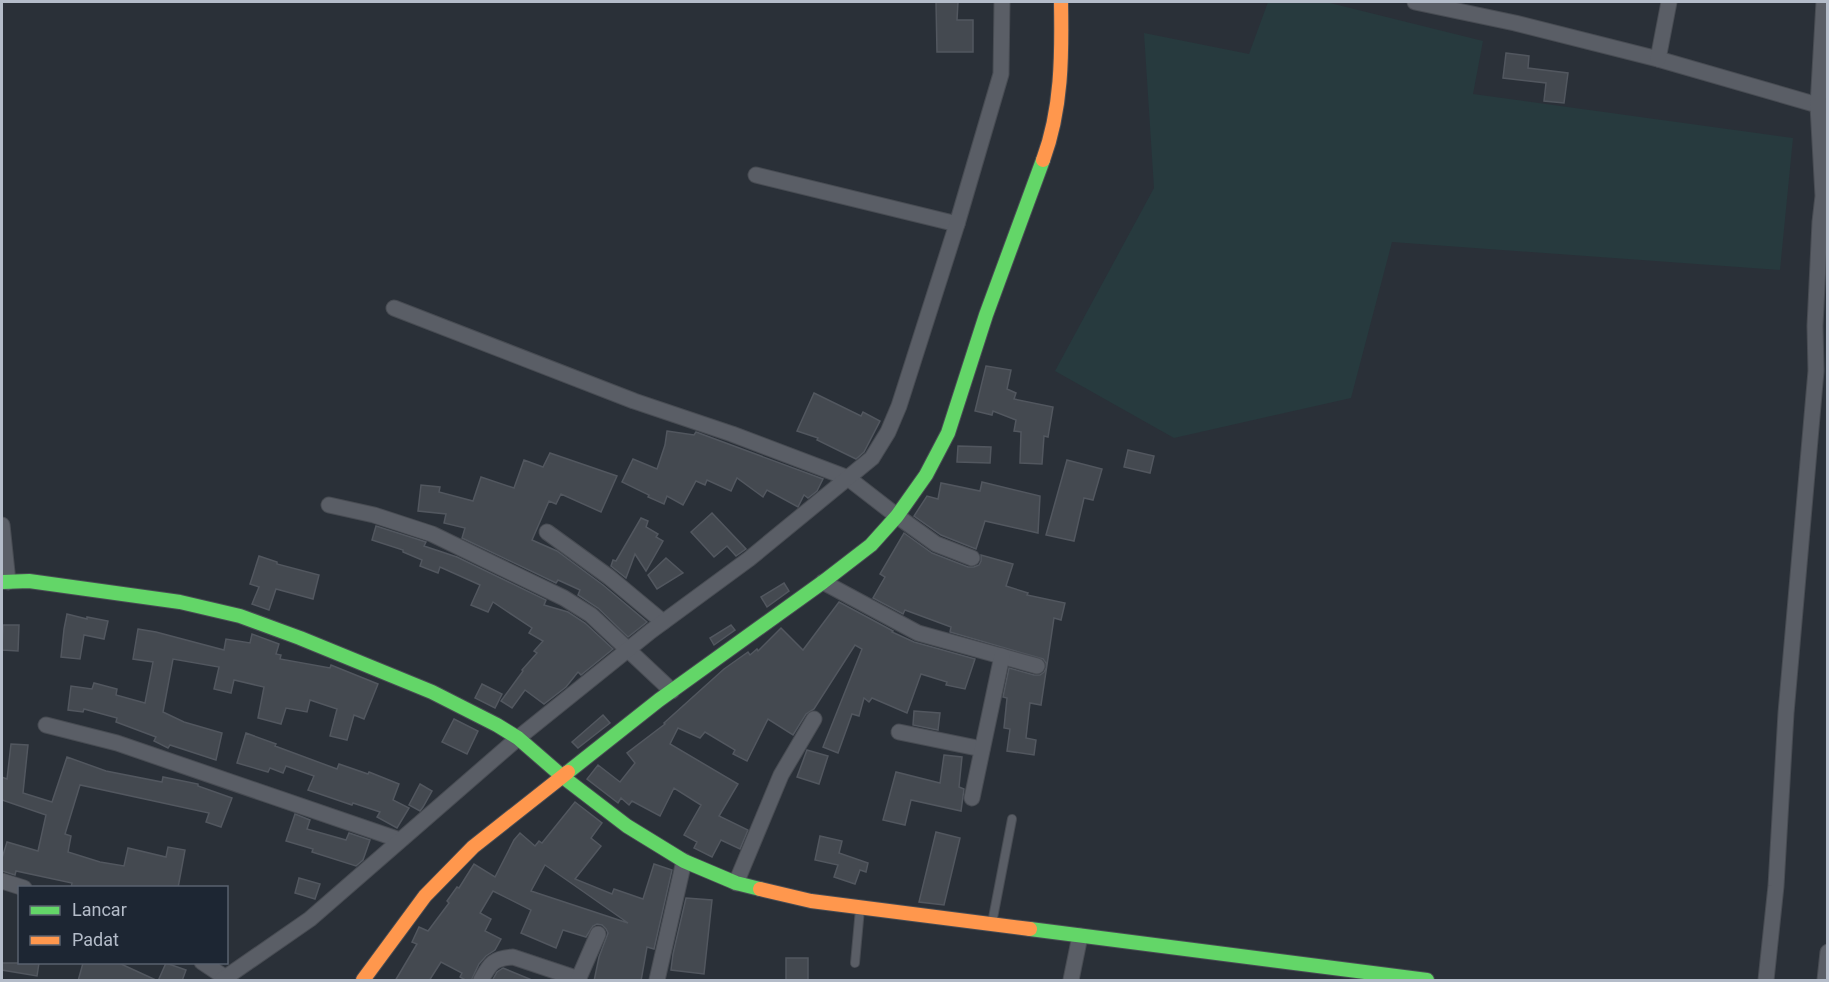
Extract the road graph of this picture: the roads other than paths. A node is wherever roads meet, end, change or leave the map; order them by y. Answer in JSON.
{"nodes":[{"id":1,"x":1002,"y":2,"type":"edge"},
{"id":2,"x":1062,"y":2,"type":"edge"},
{"id":3,"x":1414,"y":2,"type":"edge"},
{"id":4,"x":1669,"y":2,"type":"edge"},
{"id":5,"x":1824,"y":2,"type":"edge"},
{"id":6,"x":1658,"y":59,"type":"junction"},
{"id":7,"x":1823,"y":107,"type":"edge"},
{"id":8,"x":756,"y":175,"type":"dead end"},
{"id":9,"x":957,"y":224,"type":"junction"},
{"id":10,"x":394,"y":308,"type":"dead end"},
{"id":11,"x":1822,"y":372,"type":"edge"},
{"id":12,"x":852,"y":481,"type":"junction"},
{"id":13,"x":329,"y":505,"type":"dead end"},
{"id":14,"x":897,"y":516,"type":"junction"},
{"id":15,"x":2,"y":525,"type":"edge"},
{"id":16,"x":547,"y":532,"type":"dead end"},
{"id":17,"x":972,"y":558,"type":"dead end"},
{"id":18,"x":5,"y":582,"type":"edge"},
{"id":19,"x":823,"y":582,"type":"junction"},
{"id":20,"x":663,"y":622,"type":"junction"},
{"id":21,"x":629,"y":650,"type":"junction"},
{"id":22,"x":1002,"y":656,"type":"junction"},
{"id":23,"x":1037,"y":666,"type":"dead end"},
{"id":24,"x":672,"y":691,"type":"junction"},
{"id":25,"x":814,"y":719,"type":"dead end"},
{"id":26,"x":46,"y":725,"type":"dead end"},
{"id":27,"x":899,"y":732,"type":"dead end"},
{"id":28,"x":522,"y":741,"type":"junction"},
{"id":29,"x":982,"y":749,"type":"junction"},
{"id":30,"x":559,"y":772,"type":"junction"},
{"id":31,"x":972,"y":798,"type":"dead end"},
{"id":32,"x":1012,"y":819,"type":"dead end"},
{"id":33,"x":400,"y":840,"type":"junction"},
{"id":34,"x":684,"y":861,"type":"junction"},
{"id":35,"x":2,"y":881,"type":"edge"},
{"id":36,"x":736,"y":883,"type":"junction"},
{"id":37,"x":18,"y":886,"type":"edge"},
{"id":38,"x":860,"y":907,"type":"junction"},
{"id":39,"x":992,"y":925,"type":"junction"},
{"id":40,"x":598,"y":934,"type":"dead end"},
{"id":41,"x":1080,"y":936,"type":"junction"},
{"id":42,"x":1827,"y":952,"type":"edge"},
{"id":43,"x":855,"y":963,"type":"dead end"},
{"id":44,"x":203,"y":964,"type":"edge"},
{"id":45,"x":226,"y":980,"type":"edge"},
{"id":46,"x":579,"y":980,"type":"edge"},
{"id":47,"x":363,"y":981,"type":"edge"},
{"id":48,"x":481,"y":981,"type":"edge"},
{"id":49,"x":657,"y":981,"type":"edge"},
{"id":50,"x":1071,"y":981,"type":"edge"},
{"id":51,"x":1427,"y":981,"type":"edge"},
{"id":52,"x":1766,"y":981,"type":"edge"},
{"id":53,"x":1825,"y":981,"type":"edge"}],
"edges":[{"from":1,"to":9,"type":"street"},
{"from":2,"to":14,"type":"street"},
{"from":3,"to":6,"type":"street"},
{"from":4,"to":6,"type":"street"},
{"from":5,"to":7,"type":"street"},
{"from":6,"to":7,"type":"street"},
{"from":7,"to":11,"type":"street"},
{"from":8,"to":9,"type":"street"},
{"from":9,"to":12,"type":"street"},
{"from":10,"to":12,"type":"street"},
{"from":11,"to":52,"type":"street"},
{"from":12,"to":14,"type":"street"},
{"from":12,"to":20,"type":"street"},
{"from":13,"to":21,"type":"street"},
{"from":14,"to":17,"type":"street"},
{"from":14,"to":19,"type":"street"},
{"from":15,"to":18,"type":"street"},
{"from":16,"to":20,"type":"street"},
{"from":18,"to":28,"type":"street"},
{"from":19,"to":22,"type":"street"},
{"from":19,"to":24,"type":"street"},
{"from":20,"to":21,"type":"street"},
{"from":21,"to":24,"type":"street"},
{"from":21,"to":28,"type":"street"},
{"from":22,"to":23,"type":"street"},
{"from":22,"to":29,"type":"street"},
{"from":24,"to":30,"type":"street"},
{"from":25,"to":36,"type":"street"},
{"from":26,"to":33,"type":"street"},
{"from":27,"to":29,"type":"street"},
{"from":28,"to":30,"type":"street"},
{"from":28,"to":33,"type":"street"},
{"from":29,"to":31,"type":"street"},
{"from":30,"to":34,"type":"street"},
{"from":30,"to":47,"type":"street"},
{"from":32,"to":39,"type":"lane"},
{"from":33,"to":45,"type":"street"},
{"from":34,"to":36,"type":"street"},
{"from":34,"to":49,"type":"street"},
{"from":35,"to":37,"type":"street"},
{"from":36,"to":38,"type":"street"},
{"from":38,"to":39,"type":"street"},
{"from":38,"to":43,"type":"lane"},
{"from":39,"to":41,"type":"street"},
{"from":40,"to":46,"type":"street"},
{"from":41,"to":50,"type":"street"},
{"from":41,"to":51,"type":"street"},
{"from":42,"to":53,"type":"street"},
{"from":44,"to":45,"type":"street"},
{"from":46,"to":48,"type":"street"}]}
